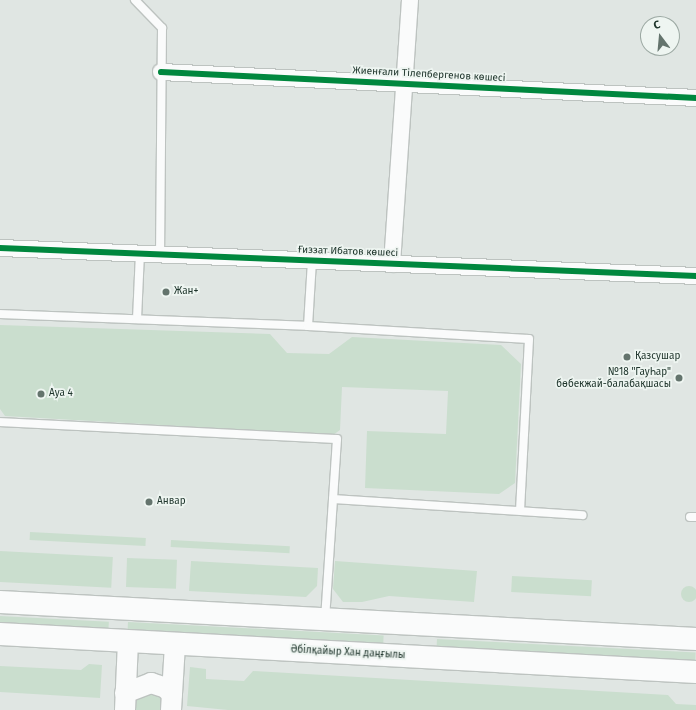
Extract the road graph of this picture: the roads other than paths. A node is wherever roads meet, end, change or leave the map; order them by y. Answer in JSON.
{"nodes":[{"id":1,"x":135,"y":0,"type":"edge"},
{"id":2,"x":410,"y":0,"type":"edge"},
{"id":3,"x":161,"y":72,"type":"junction"},
{"id":4,"x":404,"y":84,"type":"junction"},
{"id":5,"x":696,"y":98,"type":"edge"},
{"id":6,"x":0,"y":248,"type":"edge"},
{"id":7,"x":140,"y":253,"type":"junction"},
{"id":8,"x":160,"y":254,"type":"junction"},
{"id":9,"x":312,"y":261,"type":"junction"},
{"id":10,"x":392,"y":264,"type":"junction"},
{"id":11,"x":696,"y":276,"type":"edge"},
{"id":12,"x":0,"y":314,"type":"edge"},
{"id":13,"x":137,"y":319,"type":"junction"},
{"id":14,"x":308,"y":326,"type":"junction"},
{"id":15,"x":0,"y":422,"type":"edge"},
{"id":16,"x":333,"y":499,"type":"junction"},
{"id":17,"x":520,"y":510,"type":"junction"},
{"id":18,"x":582,"y":515,"type":"dead end"},
{"id":19,"x":0,"y":602,"type":"edge"},
{"id":20,"x":325,"y":620,"type":"junction"},
{"id":21,"x":415,"y":624,"type":"junction"},
{"id":22,"x":0,"y":634,"type":"edge"},
{"id":23,"x":696,"y":639,"type":"edge"},
{"id":24,"x":128,"y":641,"type":"junction"},
{"id":25,"x":174,"y":644,"type":"junction"},
{"id":26,"x":414,"y":657,"type":"junction"},
{"id":27,"x":696,"y":672,"type":"edge"},
{"id":28,"x":125,"y":701,"type":"edge"},
{"id":29,"x":172,"y":703,"type":"edge"}],
"edges":[{"from":1,"to":3,"type":"lane"},
{"from":2,"to":4,"type":"street"},
{"from":3,"to":4,"type":"street","name":"Жиенғали Тілепбергенов көшесі"},
{"from":3,"to":8,"type":"lane"},
{"from":4,"to":5,"type":"street","name":"Жиенғали Тілепбергенов көшесі"},
{"from":4,"to":10,"type":"street"},
{"from":6,"to":7,"type":"street","name":"Ғиззат Ибатов көшесі"},
{"from":7,"to":8,"type":"street","name":"Ғиззат Ибатов көшесі"},
{"from":7,"to":13,"type":"lane"},
{"from":8,"to":9,"type":"street","name":"Ғиззат Ибатов көшесі"},
{"from":9,"to":10,"type":"street","name":"Ғиззат Ибатов көшесі"},
{"from":9,"to":14,"type":"lane"},
{"from":10,"to":11,"type":"street","name":"Ғиззат Ибатов көшесі"},
{"from":12,"to":13,"type":"lane"},
{"from":13,"to":14,"type":"lane"},
{"from":14,"to":17,"type":"lane"},
{"from":15,"to":16,"type":"lane"},
{"from":16,"to":17,"type":"lane"},
{"from":16,"to":20,"type":"lane"},
{"from":17,"to":18,"type":"lane"},
{"from":19,"to":20,"type":"main road"},
{"from":20,"to":21,"type":"main road"},
{"from":21,"to":23,"type":"main road"},
{"from":21,"to":26,"type":"main road"},
{"from":22,"to":24,"type":"main road","name":"Әбілқайыр Хан даңғылы"},
{"from":24,"to":25,"type":"main road","name":"Әбілқайыр Хан даңғылы"},
{"from":24,"to":28,"type":"street"},
{"from":25,"to":26,"type":"main road","name":"Әбілқайыр Хан даңғылы"},
{"from":25,"to":29,"type":"street"},
{"from":26,"to":27,"type":"main road","name":"Әбілқайыр Хан даңғылы"},
{"from":28,"to":29,"type":"street"}]}
